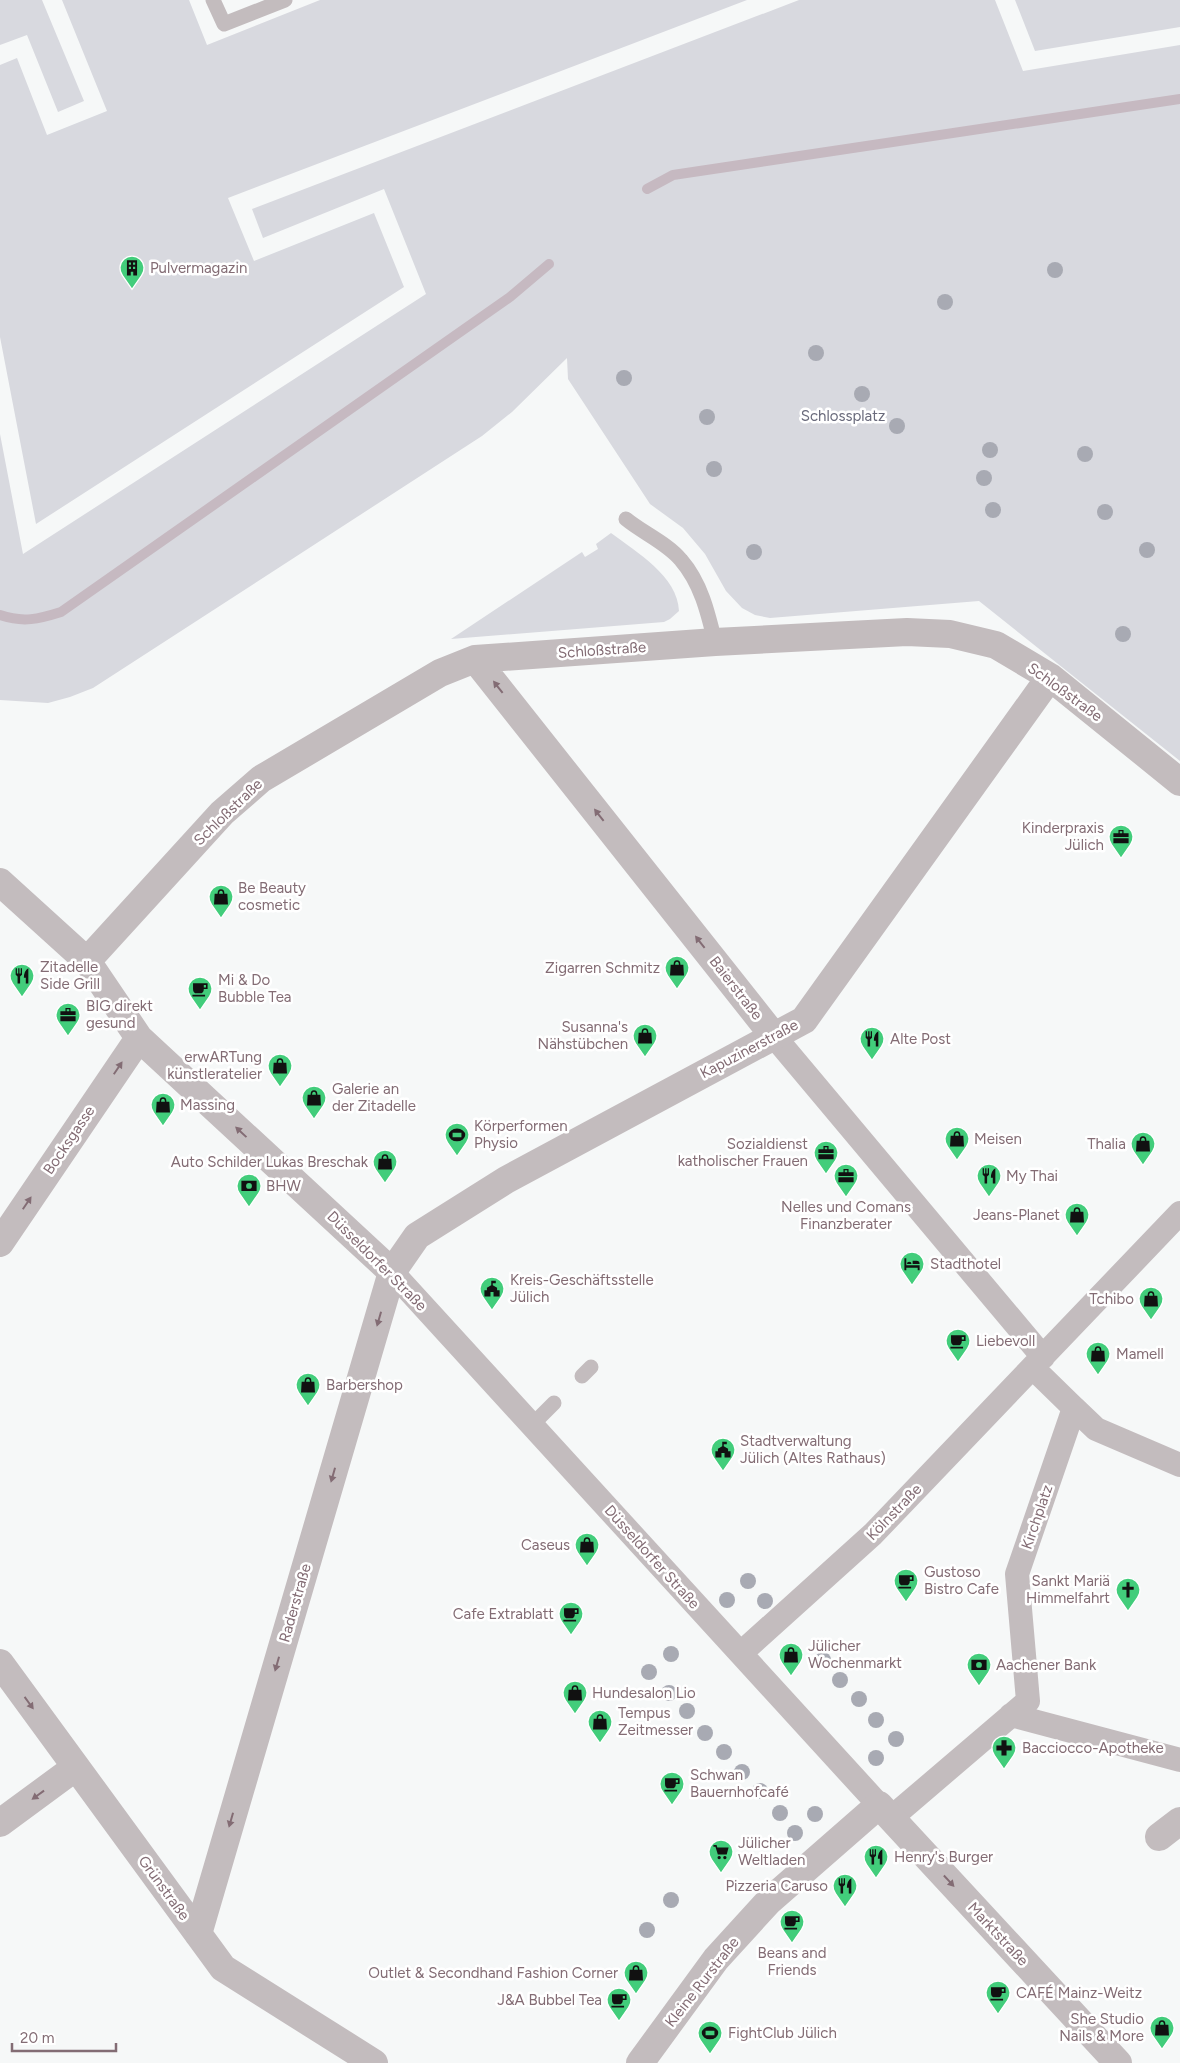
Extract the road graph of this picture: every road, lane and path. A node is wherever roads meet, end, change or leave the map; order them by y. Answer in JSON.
{"nodes":[{"id":1,"x":213,"y":0,"type":"edge"},
{"id":2,"x":286,"y":0,"type":"edge"},
{"id":3,"x":626,"y":519,"type":"dead end"},
{"id":4,"x":715,"y":642,"type":"junction"},
{"id":5,"x":476,"y":658,"type":"junction"},
{"id":6,"x":1050,"y":677,"type":"junction"},
{"id":7,"x":1180,"y":782,"type":"edge"},
{"id":8,"x":0,"y":882,"type":"edge"},
{"id":9,"x":87,"y":962,"type":"junction"},
{"id":10,"x":773,"y":1035,"type":"junction"},
{"id":11,"x":138,"y":1038,"type":"junction"},
{"id":12,"x":1180,"y":1213,"type":"edge"},
{"id":13,"x":0,"y":1243,"type":"edge"},
{"id":14,"x":392,"y":1272,"type":"junction"},
{"id":15,"x":1038,"y":1362,"type":"junction"},
{"id":16,"x":554,"y":1403,"type":"dead end"},
{"id":17,"x":1074,"y":1408,"type":"junction"},
{"id":18,"x":532,"y":1425,"type":"junction"},
{"id":19,"x":1180,"y":1465,"type":"edge"},
{"id":20,"x":741,"y":1654,"type":"junction"},
{"id":21,"x":0,"y":1663,"type":"edge"},
{"id":22,"x":1011,"y":1715,"type":"junction"},
{"id":23,"x":1180,"y":1760,"type":"edge"},
{"id":24,"x":76,"y":1767,"type":"junction"},
{"id":25,"x":885,"y":1811,"type":"junction"},
{"id":26,"x":1180,"y":1821,"type":"edge"},
{"id":27,"x":0,"y":1823,"type":"edge"},
{"id":28,"x":1159,"y":1837,"type":"dead end"},
{"id":29,"x":198,"y":1934,"type":"junction"},
{"id":30,"x":374,"y":2063,"type":"edge"},
{"id":31,"x":640,"y":2063,"type":"edge"},
{"id":32,"x":1118,"y":2063,"type":"edge"}],
"edges":[{"from":1,"to":2,"type":"lane"},
{"from":3,"to":4,"type":"lane"},
{"from":4,"to":5,"type":"street","name":"Schloßstraße"},
{"from":4,"to":6,"type":"street","name":"Schloßstraße"},
{"from":5,"to":9,"type":"street","name":"Schloßstraße"},
{"from":10,"to":5,"type":"street","name":"Baierstraße","one_way":true},
{"from":6,"to":7,"type":"street","name":"Schloßstraße"},
{"from":6,"to":10,"type":"street","name":"Kapuzinerstraße"},
{"from":8,"to":9,"type":"street","name":"Düsseldorfer Straße"},
{"from":9,"to":11,"type":"street","name":"Düsseldorfer Straße"},
{"from":10,"to":14,"type":"street","name":"Kapuzinerstraße"},
{"from":10,"to":15,"type":"street","name":"Baierstraße"},
{"from":13,"to":11,"type":"street","name":"Bocksgasse","one_way":true},
{"from":14,"to":11,"type":"street","name":"Düsseldorfer Straße","one_way":true},
{"from":12,"to":15,"type":"street","name":"Kölnstraße"},
{"from":14,"to":18,"type":"street","name":"Düsseldorfer Straße"},
{"from":14,"to":29,"type":"street","name":"Raderstraße","one_way":true},
{"from":15,"to":17,"type":"street"},
{"from":15,"to":20,"type":"street","name":"Kölnstraße"},
{"from":16,"to":18,"type":"lane"},
{"from":17,"to":19,"type":"street"},
{"from":17,"to":22,"type":"street","name":"Kirchplatz"},
{"from":18,"to":20,"type":"street","name":"Düsseldorfer Straße"},
{"from":20,"to":25,"type":"street"},
{"from":21,"to":24,"type":"street","name":"Grünstraße","one_way":true},
{"from":22,"to":23,"type":"street"},
{"from":22,"to":25,"type":"street","name":"Kleine Rurstraße"},
{"from":24,"to":27,"type":"street","one_way":true},
{"from":24,"to":29,"type":"street","name":"Grünstraße"},
{"from":25,"to":31,"type":"street","name":"Kleine Rurstraße"},
{"from":25,"to":32,"type":"street","name":"Marktstraße","one_way":true},
{"from":26,"to":28,"type":"street"},
{"from":29,"to":30,"type":"street","name":"Grünstraße"}]}
